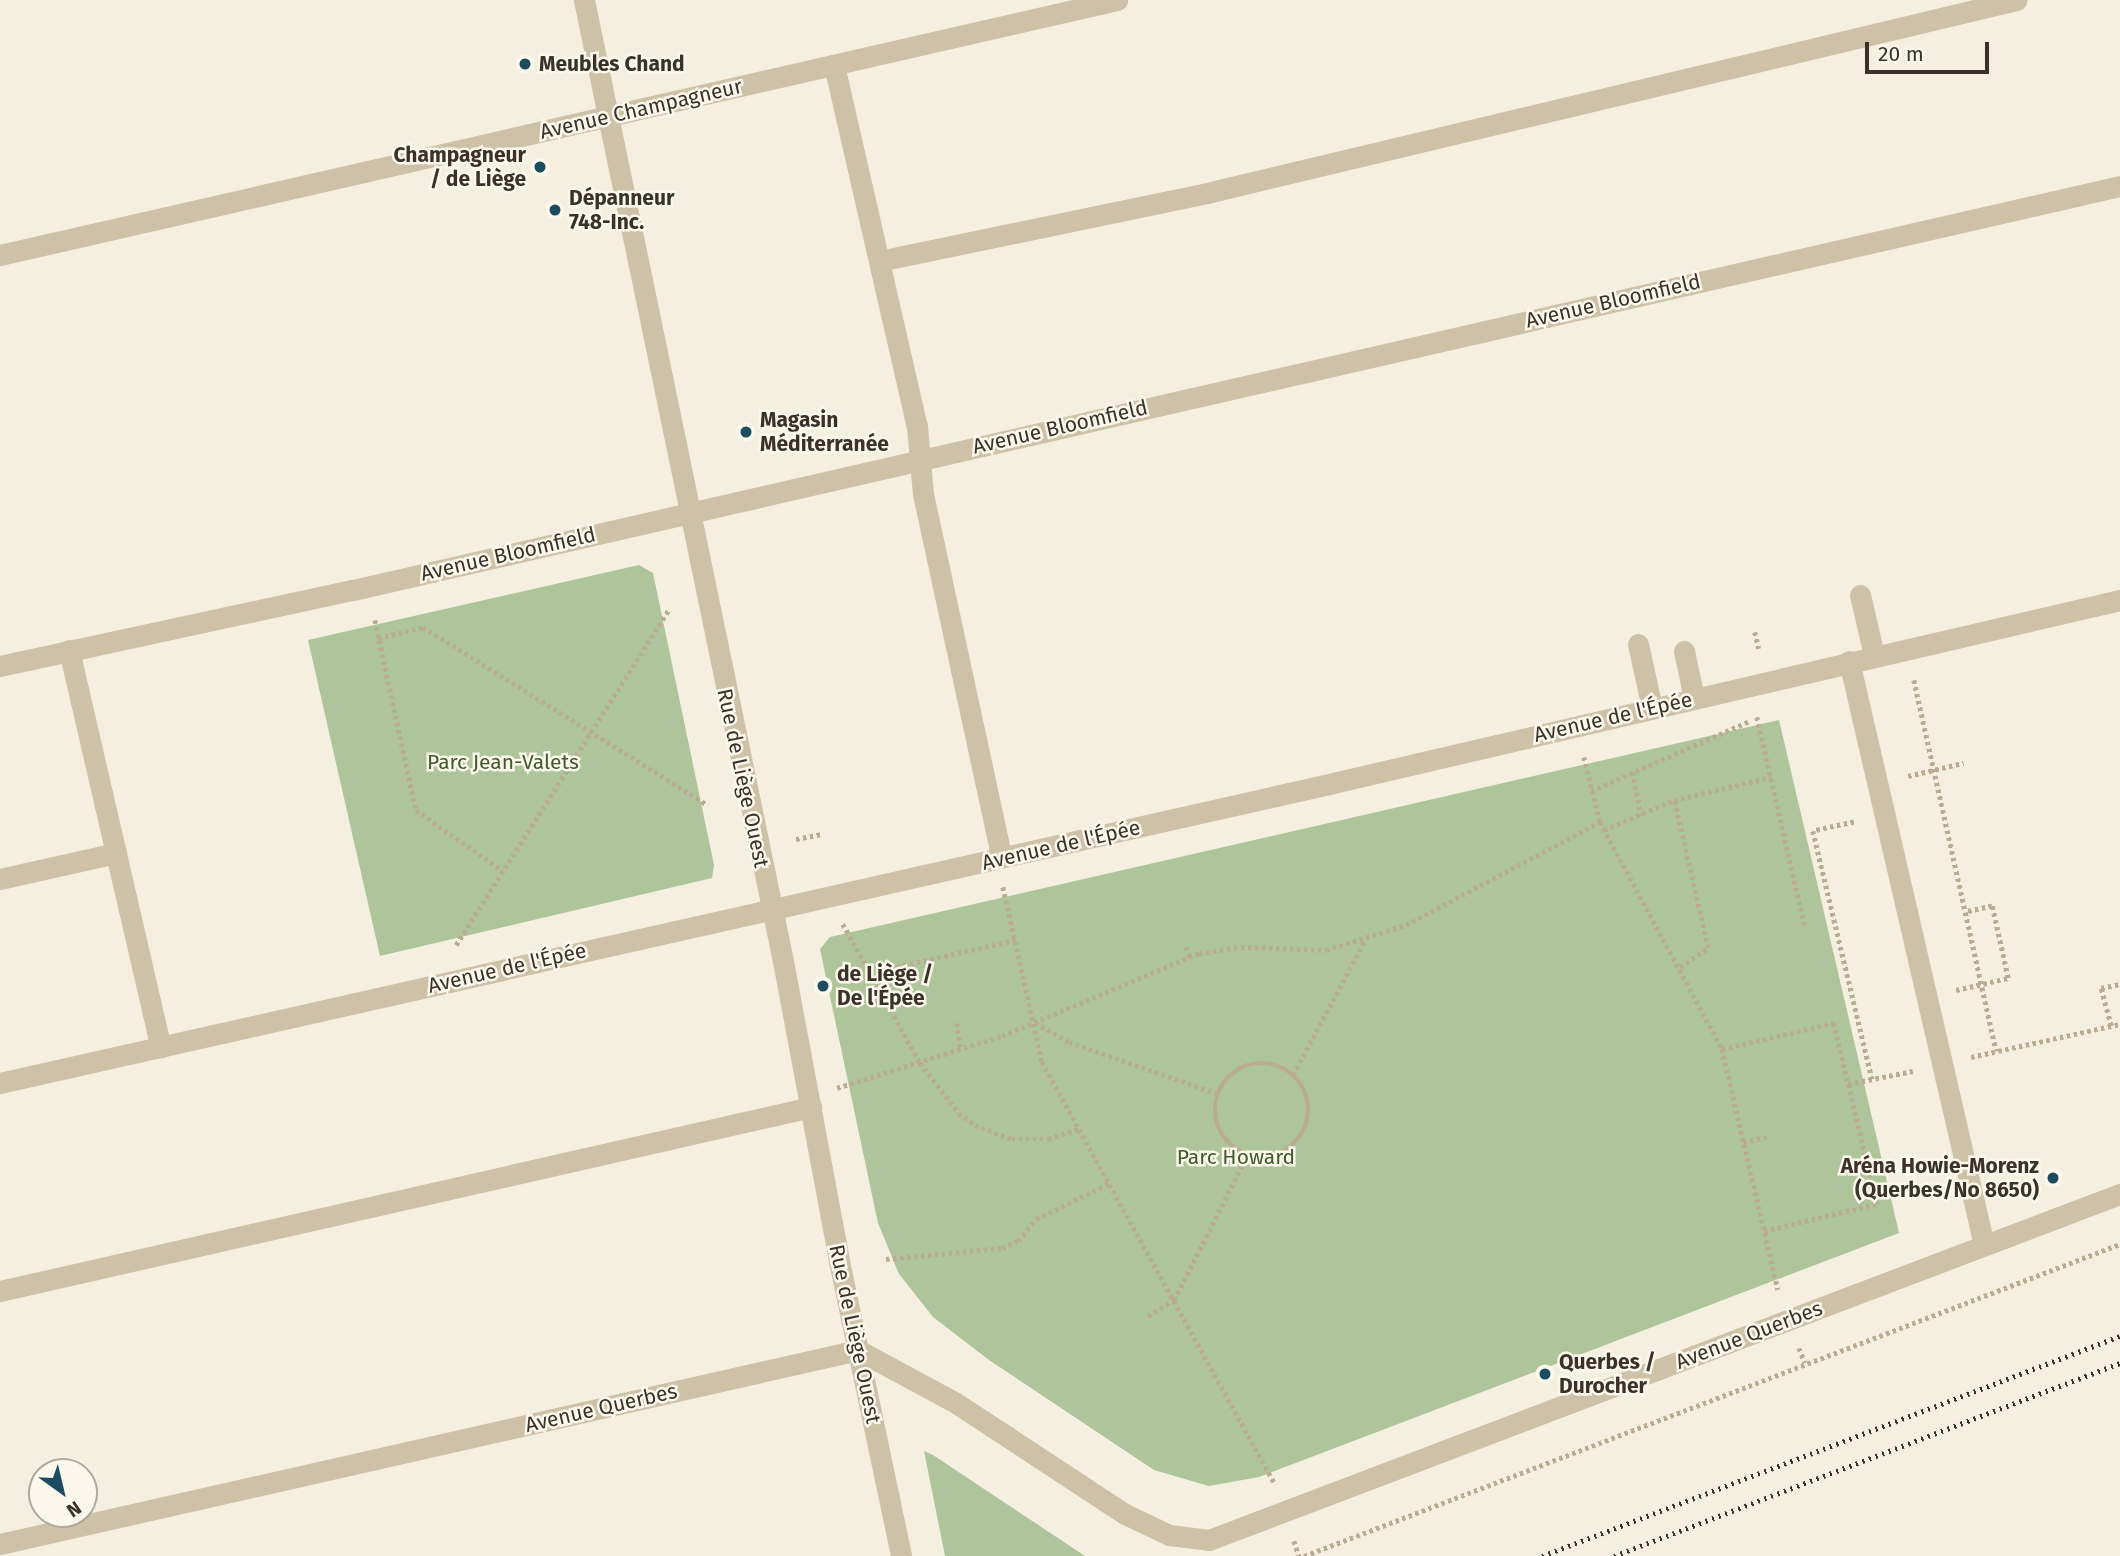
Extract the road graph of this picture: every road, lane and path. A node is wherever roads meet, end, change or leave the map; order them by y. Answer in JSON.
{"nodes":[{"id":1,"x":584,"y":0,"type":"edge"},
{"id":2,"x":1117,"y":0,"type":"edge"},
{"id":3,"x":2016,"y":0,"type":"edge"},
{"id":4,"x":834,"y":65,"type":"junction"},
{"id":5,"x":608,"y":117,"type":"junction"},
{"id":6,"x":2120,"y":186,"type":"edge"},
{"id":7,"x":0,"y":255,"type":"edge"},
{"id":8,"x":879,"y":261,"type":"junction"},
{"id":9,"x":919,"y":459,"type":"junction"},
{"id":10,"x":688,"y":511,"type":"junction"},
{"id":11,"x":1860,"y":595,"type":"dead end"},
{"id":12,"x":2120,"y":600,"type":"edge"},
{"id":13,"x":668,"y":611,"type":"dead end"},
{"id":14,"x":375,"y":620,"type":"dead end"},
{"id":15,"x":1755,"y":632,"type":"dead end"},
{"id":16,"x":378,"y":638,"type":"junction"},
{"id":17,"x":1638,"y":644,"type":"dead end"},
{"id":18,"x":1759,"y":649,"type":"dead end"},
{"id":19,"x":69,"y":650,"type":"junction"},
{"id":20,"x":1684,"y":651,"type":"dead end"},
{"id":21,"x":1874,"y":655,"type":"junction"},
{"id":22,"x":1849,"y":661,"type":"junction"},
{"id":23,"x":0,"y":666,"type":"edge"},
{"id":24,"x":1914,"y":681,"type":"dead end"},
{"id":25,"x":1694,"y":698,"type":"junction"},
{"id":26,"x":1652,"y":708,"type":"junction"},
{"id":27,"x":590,"y":734,"type":"junction"},
{"id":28,"x":1584,"y":756,"type":"dead end"},
{"id":29,"x":1963,"y":763,"type":"dead end"},
{"id":30,"x":1933,"y":770,"type":"junction"},
{"id":31,"x":1633,"y":772,"type":"junction"},
{"id":32,"x":1771,"y":777,"type":"junction"},
{"id":33,"x":1591,"y":791,"type":"junction"},
{"id":34,"x":1674,"y":800,"type":"junction"},
{"id":35,"x":708,"y":805,"type":"dead end"},
{"id":36,"x":1641,"y":816,"type":"junction"},
{"id":37,"x":1863,"y":820,"type":"dead end"},
{"id":38,"x":1600,"y":822,"type":"junction"},
{"id":39,"x":1604,"y":830,"type":"junction"},
{"id":40,"x":821,"y":834,"type":"dead end"},
{"id":41,"x":796,"y":839,"type":"dead end"},
{"id":42,"x":116,"y":853,"type":"junction"},
{"id":43,"x":1002,"y":858,"type":"junction"},
{"id":44,"x":503,"y":872,"type":"junction"},
{"id":45,"x":0,"y":879,"type":"edge"},
{"id":46,"x":1004,"y":889,"type":"dead end"},
{"id":47,"x":771,"y":910,"type":"junction"},
{"id":48,"x":1965,"y":912,"type":"junction"},
{"id":49,"x":843,"y":926,"type":"dead end"},
{"id":50,"x":1805,"y":928,"type":"dead end"},
{"id":51,"x":1365,"y":939,"type":"junction"},
{"id":52,"x":1015,"y":940,"type":"junction"},
{"id":53,"x":456,"y":945,"type":"dead end"},
{"id":54,"x":1186,"y":947,"type":"dead end"},
{"id":55,"x":1190,"y":957,"type":"junction"},
{"id":56,"x":1680,"y":967,"type":"junction"},
{"id":57,"x":869,"y":973,"type":"junction"},
{"id":58,"x":1982,"y":984,"type":"junction"},
{"id":59,"x":2120,"y":984,"type":"edge"},
{"id":60,"x":1034,"y":1022,"type":"junction"},
{"id":61,"x":957,"y":1023,"type":"dead end"},
{"id":62,"x":2120,"y":1024,"type":"edge"},
{"id":63,"x":2111,"y":1026,"type":"junction"},
{"id":64,"x":160,"y":1047,"type":"junction"},
{"id":65,"x":961,"y":1049,"type":"junction"},
{"id":66,"x":1722,"y":1049,"type":"junction"},
{"id":67,"x":1996,"y":1051,"type":"junction"},
{"id":68,"x":1960,"y":1059,"type":"dead end"},
{"id":69,"x":920,"y":1063,"type":"junction"},
{"id":70,"x":1920,"y":1069,"type":"dead end"},
{"id":71,"x":1293,"y":1075,"type":"junction"},
{"id":72,"x":1871,"y":1079,"type":"junction"},
{"id":73,"x":0,"y":1083,"type":"edge"},
{"id":74,"x":844,"y":1084,"type":"dead end"},
{"id":75,"x":1848,"y":1084,"type":"junction"},
{"id":76,"x":1217,"y":1094,"type":"junction"},
{"id":77,"x":1733,"y":1096,"type":"junction"},
{"id":78,"x":1726,"y":1097,"type":"dead end"},
{"id":79,"x":811,"y":1107,"type":"junction"},
{"id":80,"x":1079,"y":1129,"type":"junction"},
{"id":81,"x":1766,"y":1137,"type":"dead end"},
{"id":82,"x":1743,"y":1142,"type":"junction"},
{"id":83,"x":1248,"y":1154,"type":"junction"},
{"id":84,"x":1110,"y":1183,"type":"junction"},
{"id":85,"x":2120,"y":1194,"type":"edge"},
{"id":86,"x":1764,"y":1231,"type":"junction"},
{"id":87,"x":2120,"y":1244,"type":"edge"},
{"id":88,"x":1984,"y":1245,"type":"junction"},
{"id":89,"x":886,"y":1259,"type":"dead end"},
{"id":90,"x":1776,"y":1285,"type":"dead end"},
{"id":91,"x":0,"y":1291,"type":"edge"},
{"id":92,"x":1174,"y":1300,"type":"junction"},
{"id":93,"x":1148,"y":1316,"type":"dead end"},
{"id":94,"x":858,"y":1350,"type":"junction"},
{"id":95,"x":1272,"y":1478,"type":"dead end"},
{"id":96,"x":1222,"y":1538,"type":"junction"},
{"id":97,"x":0,"y":1544,"type":"edge"},
{"id":98,"x":901,"y":1556,"type":"edge"},
{"id":99,"x":1199,"y":1556,"type":"edge"},
{"id":100,"x":1304,"y":1556,"type":"edge"}],
"edges":[{"from":1,"to":5,"type":"street","name":"Rue de Liège Ouest"},
{"from":2,"to":4,"type":"street","name":"Avenue Champagneur"},
{"from":3,"to":8,"type":"street"},
{"from":4,"to":5,"type":"street","name":"Avenue Champagneur"},
{"from":4,"to":8,"type":"street"},
{"from":5,"to":7,"type":"street","name":"Avenue Champagneur"},
{"from":5,"to":10,"type":"street","name":"Rue de Liège Ouest"},
{"from":6,"to":9,"type":"street","name":"Avenue Bloomfield"},
{"from":8,"to":9,"type":"street"},
{"from":9,"to":10,"type":"street","name":"Avenue Bloomfield"},
{"from":9,"to":43,"type":"street"},
{"from":10,"to":19,"type":"street","name":"Avenue Bloomfield"},
{"from":10,"to":47,"type":"street","name":"Rue de Liège Ouest"},
{"from":11,"to":21,"type":"street"},
{"from":12,"to":21,"type":"street","name":"Avenue de l'Épée"},
{"from":13,"to":27,"type":"path"},
{"from":14,"to":16,"type":"path"},
{"from":15,"to":18,"type":"path"},
{"from":16,"to":27,"type":"path"},
{"from":16,"to":44,"type":"path"},
{"from":17,"to":26,"type":"street"},
{"from":19,"to":23,"type":"street","name":"Avenue Bloomfield"},
{"from":19,"to":42,"type":"street"},
{"from":20,"to":25,"type":"street"},
{"from":21,"to":22,"type":"street","name":"Avenue de l'Épée"},
{"from":22,"to":25,"type":"street","name":"Avenue de l'Épée"},
{"from":22,"to":88,"type":"street"},
{"from":24,"to":30,"type":"path"},
{"from":25,"to":26,"type":"street","name":"Avenue de l'Épée"},
{"from":26,"to":43,"type":"street","name":"Avenue de l'Épée"},
{"from":27,"to":35,"type":"path"},
{"from":27,"to":44,"type":"path"},
{"from":28,"to":33,"type":"path"},
{"from":29,"to":30,"type":"path"},
{"from":30,"to":48,"type":"path"},
{"from":31,"to":32,"type":"path"},
{"from":31,"to":33,"type":"path"},
{"from":31,"to":36,"type":"path"},
{"from":32,"to":34,"type":"path"},
{"from":32,"to":50,"type":"path"},
{"from":33,"to":38,"type":"path"},
{"from":34,"to":36,"type":"path"},
{"from":34,"to":56,"type":"path"},
{"from":36,"to":39,"type":"path"},
{"from":37,"to":72,"type":"path"},
{"from":38,"to":39,"type":"path"},
{"from":38,"to":51,"type":"path"},
{"from":39,"to":56,"type":"path"},
{"from":40,"to":41,"type":"path"},
{"from":42,"to":45,"type":"street"},
{"from":42,"to":64,"type":"street"},
{"from":43,"to":47,"type":"street","name":"Avenue de l'Épée"},
{"from":44,"to":53,"type":"path"},
{"from":46,"to":52,"type":"path"},
{"from":47,"to":64,"type":"street","name":"Avenue de l'Épée"},
{"from":47,"to":79,"type":"street","name":"Rue de Liège Ouest"},
{"from":48,"to":58,"type":"path"},
{"from":48,"to":58,"type":"path"},
{"from":49,"to":57,"type":"path"},
{"from":51,"to":55,"type":"path"},
{"from":51,"to":71,"type":"path"},
{"from":52,"to":57,"type":"path"},
{"from":52,"to":60,"type":"path"},
{"from":54,"to":55,"type":"path"},
{"from":55,"to":60,"type":"path"},
{"from":56,"to":66,"type":"path"},
{"from":57,"to":69,"type":"path"},
{"from":58,"to":67,"type":"path"},
{"from":59,"to":63,"type":"path"},
{"from":60,"to":65,"type":"path"},
{"from":60,"to":76,"type":"path"},
{"from":60,"to":80,"type":"path"},
{"from":61,"to":65,"type":"path"},
{"from":62,"to":63,"type":"path"},
{"from":63,"to":67,"type":"path"},
{"from":64,"to":73,"type":"street","name":"Avenue de l'Épée"},
{"from":65,"to":69,"type":"path"},
{"from":66,"to":75,"type":"path"},
{"from":66,"to":77,"type":"path"},
{"from":67,"to":68,"type":"path"},
{"from":69,"to":74,"type":"path"},
{"from":69,"to":80,"type":"path"},
{"from":70,"to":72,"type":"path"},
{"from":71,"to":76,"type":"path"},
{"from":71,"to":83,"type":"path"},
{"from":72,"to":75,"type":"path"},
{"from":75,"to":86,"type":"path"},
{"from":76,"to":83,"type":"path"},
{"from":77,"to":78,"type":"path"},
{"from":77,"to":82,"type":"path"},
{"from":79,"to":91,"type":"street"},
{"from":79,"to":94,"type":"street","name":"Rue de Liège Ouest"},
{"from":80,"to":84,"type":"path"},
{"from":81,"to":82,"type":"path"},
{"from":82,"to":86,"type":"path"},
{"from":83,"to":92,"type":"path"},
{"from":84,"to":89,"type":"path"},
{"from":84,"to":92,"type":"path"},
{"from":85,"to":88,"type":"street","name":"Avenue Querbes"},
{"from":86,"to":90,"type":"path"},
{"from":87,"to":100,"type":"path"},
{"from":88,"to":96,"type":"street","name":"Avenue Querbes"},
{"from":92,"to":93,"type":"path"},
{"from":92,"to":95,"type":"path"},
{"from":94,"to":96,"type":"street"},
{"from":94,"to":97,"type":"street","name":"Avenue Querbes"},
{"from":94,"to":98,"type":"street","name":"Rue de Liège Ouest"},
{"from":96,"to":99,"type":"street"}]}
